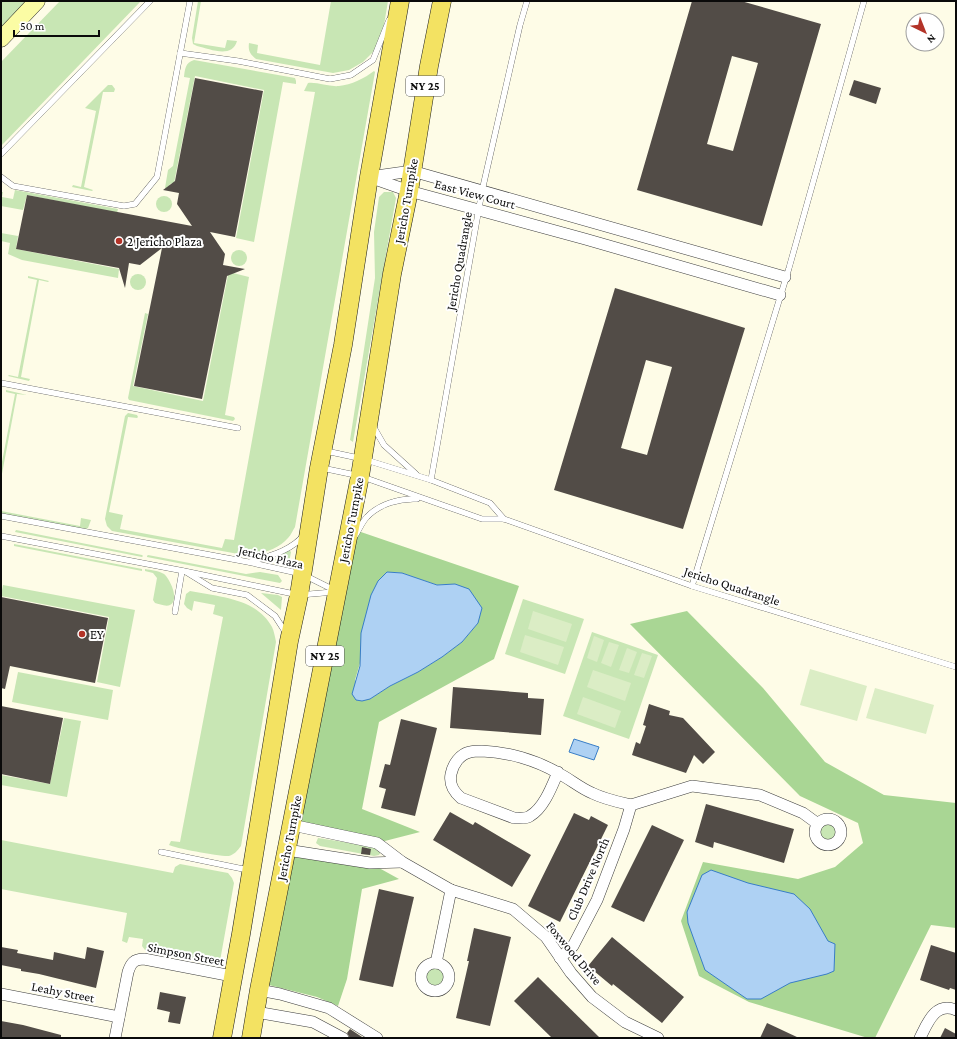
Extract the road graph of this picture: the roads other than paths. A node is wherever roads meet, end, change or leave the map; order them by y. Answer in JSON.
{"nodes":[{"id":1,"x":37,"y":1,"type":"edge"},
{"id":2,"x":150,"y":1,"type":"edge"},
{"id":3,"x":190,"y":1,"type":"edge"},
{"id":4,"x":397,"y":1,"type":"edge"},
{"id":5,"x":400,"y":1,"type":"edge"},
{"id":6,"x":442,"y":1,"type":"edge"},
{"id":7,"x":527,"y":1,"type":"edge"},
{"id":8,"x":864,"y":1,"type":"edge"},
{"id":9,"x":1,"y":39,"type":"edge"},
{"id":10,"x":180,"y":53,"type":"junction"},
{"id":11,"x":1,"y":154,"type":"edge"},
{"id":12,"x":412,"y":171,"type":"junction"},
{"id":13,"x":1,"y":177,"type":"edge"},
{"id":14,"x":369,"y":177,"type":"junction"},
{"id":15,"x":409,"y":191,"type":"junction"},
{"id":16,"x":482,"y":191,"type":"junction"},
{"id":17,"x":479,"y":210,"type":"junction"},
{"id":18,"x":785,"y":277,"type":"junction"},
{"id":19,"x":780,"y":295,"type":"junction"},
{"id":20,"x":1,"y":383,"type":"edge"},
{"id":21,"x":369,"y":417,"type":"junction"},
{"id":22,"x":238,"y":428,"type":"dead end"},
{"id":23,"x":321,"y":459,"type":"junction"},
{"id":24,"x":361,"y":468,"type":"junction"},
{"id":25,"x":418,"y":476,"type":"junction"},
{"id":26,"x":431,"y":480,"type":"junction"},
{"id":27,"x":423,"y":499,"type":"junction"},
{"id":28,"x":1,"y":516,"type":"edge"},
{"id":29,"x":504,"y":519,"type":"junction"},
{"id":30,"x":310,"y":527,"type":"junction"},
{"id":31,"x":1,"y":536,"type":"edge"},
{"id":32,"x":346,"y":551,"type":"junction"},
{"id":33,"x":248,"y":562,"type":"junction"},
{"id":34,"x":183,"y":571,"type":"junction"},
{"id":35,"x":302,"y":574,"type":"junction"},
{"id":36,"x":692,"y":586,"type":"junction"},
{"id":37,"x":338,"y":592,"type":"junction"},
{"id":38,"x":299,"y":595,"type":"junction"},
{"id":39,"x":175,"y":612,"type":"dead end"},
{"id":40,"x":289,"y":641,"type":"junction"},
{"id":41,"x":956,"y":667,"type":"edge"},
{"id":42,"x":558,"y":772,"type":"junction"},
{"id":43,"x":630,"y":805,"type":"junction"},
{"id":44,"x":818,"y":824,"type":"dead end"},
{"id":45,"x":292,"y":825,"type":"junction"},
{"id":46,"x":287,"y":850,"type":"junction"},
{"id":47,"x":161,"y":852,"type":"dead end"},
{"id":48,"x":402,"y":862,"type":"junction"},
{"id":49,"x":250,"y":871,"type":"junction"},
{"id":50,"x":451,"y":890,"type":"junction"},
{"id":51,"x":560,"y":958,"type":"junction"},
{"id":52,"x":436,"y":963,"type":"dead end"},
{"id":53,"x":232,"y":976,"type":"junction"},
{"id":54,"x":259,"y":990,"type":"junction"},
{"id":55,"x":1,"y":994,"type":"edge"},
{"id":56,"x":956,"y":1010,"type":"edge"},
{"id":57,"x":256,"y":1012,"type":"junction"},
{"id":58,"x":119,"y":1017,"type":"junction"},
{"id":59,"x":115,"y":1038,"type":"edge"},
{"id":60,"x":222,"y":1038,"type":"edge"},
{"id":61,"x":251,"y":1038,"type":"edge"},
{"id":62,"x":343,"y":1038,"type":"edge"},
{"id":63,"x":377,"y":1038,"type":"edge"},
{"id":64,"x":658,"y":1038,"type":"edge"},
{"id":65,"x":920,"y":1038,"type":"edge"}],
"edges":[{"from":1,"to":9,"type":"main road"},
{"from":2,"to":11,"type":"lane"},
{"from":3,"to":10,"type":"lane"},
{"from":4,"to":10,"type":"lane"},
{"from":5,"to":14,"type":"main road","number":"NY 25"},
{"from":6,"to":12,"type":"main road","name":"Jericho Turnpike","number":"NY 25"},
{"from":7,"to":16,"type":"lane","name":"Jericho Quadrangle"},
{"from":8,"to":18,"type":"lane"},
{"from":10,"to":13,"type":"lane"},
{"from":12,"to":14,"type":"street","name":"East View Court"},
{"from":12,"to":15,"type":"main road","name":"Jericho Turnpike","number":"NY 25"},
{"from":12,"to":16,"type":"street","name":"East View Court"},
{"from":14,"to":15,"type":"street","name":"East View Court"},
{"from":14,"to":23,"type":"main road","number":"NY 25"},
{"from":15,"to":17,"type":"street","name":"East View Court"},
{"from":15,"to":21,"type":"main road","name":"Jericho Turnpike","number":"NY 25"},
{"from":16,"to":17,"type":"lane","name":"Jericho Quadrangle"},
{"from":16,"to":18,"type":"street","name":"East View Court"},
{"from":17,"to":19,"type":"street","name":"East View Court"},
{"from":17,"to":26,"type":"lane","name":"Jericho Quadrangle"},
{"from":18,"to":19,"type":"lane"},
{"from":19,"to":36,"type":"lane"},
{"from":20,"to":22,"type":"lane"},
{"from":21,"to":24,"type":"main road","name":"Jericho Turnpike","number":"NY 25"},
{"from":21,"to":25,"type":"lane","name":"Jericho Quadrangle"},
{"from":23,"to":24,"type":"lane","name":"Jericho Quadrangle"},
{"from":23,"to":24,"type":"lane","name":"Jericho Quadrangle"},
{"from":23,"to":30,"type":"main road","number":"NY 25"},
{"from":24,"to":25,"type":"lane","name":"Jericho Quadrangle"},
{"from":24,"to":27,"type":"lane","name":"Jericho Quadrangle"},
{"from":24,"to":32,"type":"main road","name":"Jericho Turnpike","number":"NY 25"},
{"from":25,"to":26,"type":"lane","name":"Jericho Quadrangle"},
{"from":26,"to":29,"type":"lane","name":"Jericho Quadrangle"},
{"from":27,"to":29,"type":"lane","name":"Jericho Quadrangle"},
{"from":27,"to":32,"type":"lane","name":"Jericho Quadrangle"},
{"from":28,"to":33,"type":"lane","name":"Jericho Plaza"},
{"from":29,"to":36,"type":"lane","name":"Jericho Quadrangle"},
{"from":30,"to":33,"type":"lane"},
{"from":30,"to":35,"type":"main road","number":"NY 25"},
{"from":31,"to":34,"type":"lane"},
{"from":32,"to":37,"type":"main road","name":"Jericho Turnpike","number":"NY 25"},
{"from":33,"to":35,"type":"lane","name":"Jericho Plaza"},
{"from":34,"to":38,"type":"lane"},
{"from":34,"to":39,"type":"lane"},
{"from":34,"to":40,"type":"lane"},
{"from":35,"to":37,"type":"lane","name":"Jericho Plaza"},
{"from":35,"to":38,"type":"main road","number":"NY 25"},
{"from":36,"to":41,"type":"lane","name":"Jericho Quadrangle"},
{"from":37,"to":38,"type":"lane"},
{"from":37,"to":45,"type":"main road","name":"Jericho Turnpike","number":"NY 25"},
{"from":38,"to":40,"type":"main road","number":"NY 25"},
{"from":40,"to":49,"type":"main road","number":"NY 25"},
{"from":42,"to":42,"type":"street"},
{"from":42,"to":43,"type":"street"},
{"from":43,"to":44,"type":"street"},
{"from":43,"to":51,"type":"street","name":"Club Drive North"},
{"from":45,"to":46,"type":"main road","name":"Jericho Turnpike","number":"NY 25"},
{"from":45,"to":48,"type":"street","name":"Foxwood Drive"},
{"from":46,"to":48,"type":"street"},
{"from":46,"to":54,"type":"main road","name":"Jericho Turnpike","number":"NY 25"},
{"from":47,"to":49,"type":"lane"},
{"from":48,"to":50,"type":"street","name":"Foxwood Drive"},
{"from":49,"to":53,"type":"main road","number":"NY 25"},
{"from":50,"to":51,"type":"street","name":"Foxwood Drive"},
{"from":50,"to":52,"type":"street"},
{"from":51,"to":64,"type":"street","name":"Foxwood Drive"},
{"from":53,"to":58,"type":"street","name":"Simpson Street"},
{"from":53,"to":60,"type":"main road","number":"NY 25"},
{"from":54,"to":57,"type":"main road","name":"Jericho Turnpike","number":"NY 25"},
{"from":54,"to":63,"type":"street"},
{"from":55,"to":58,"type":"street","name":"Leahy Street"},
{"from":56,"to":65,"type":"street"},
{"from":57,"to":61,"type":"main road","name":"Jericho Turnpike","number":"NY 25"},
{"from":57,"to":62,"type":"street"},
{"from":58,"to":59,"type":"street"}]}
